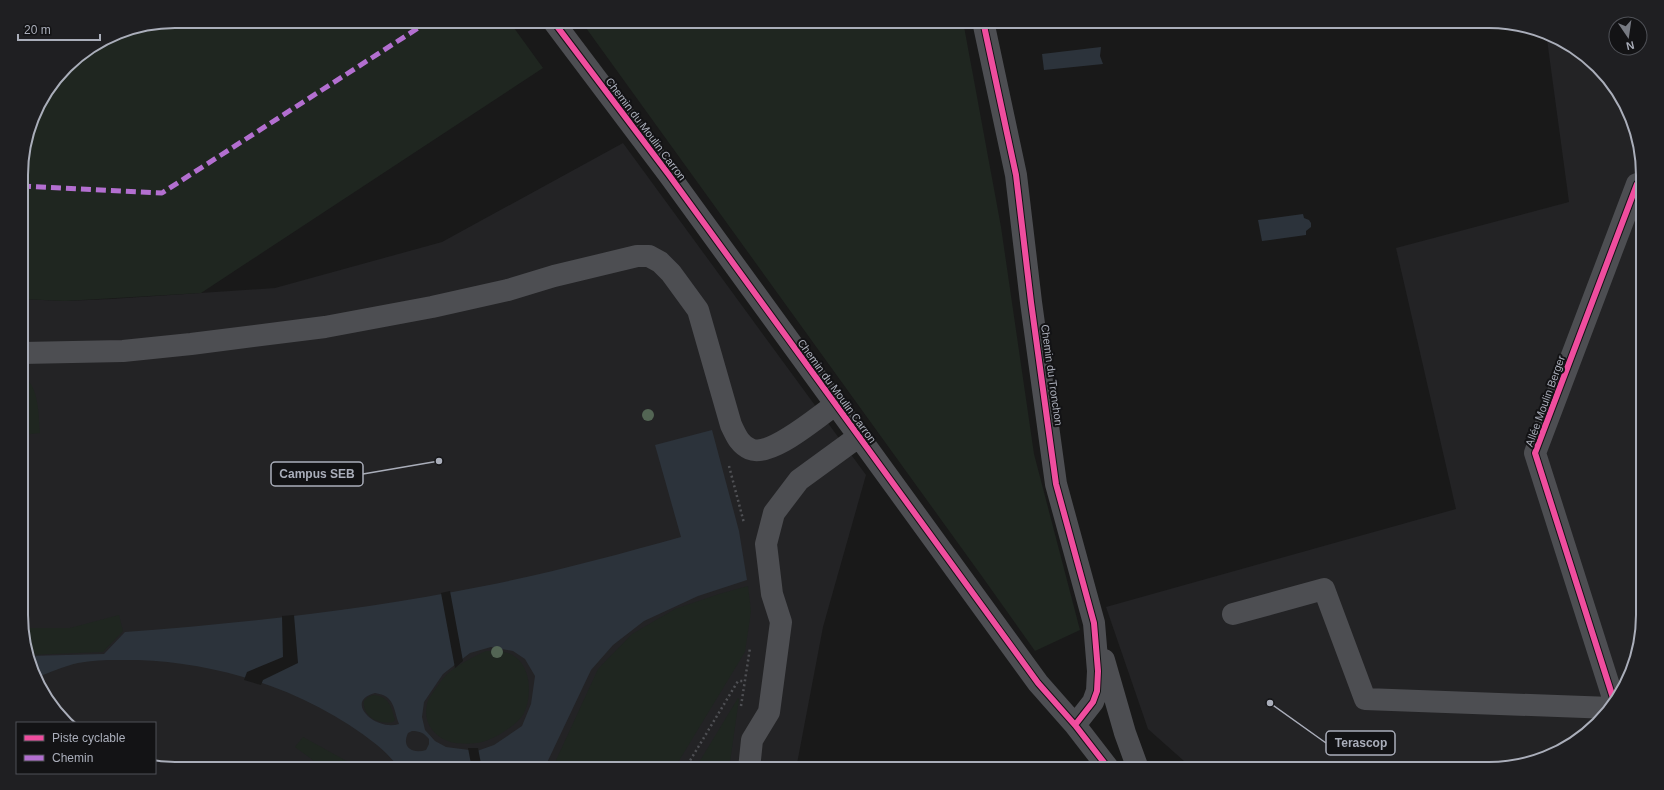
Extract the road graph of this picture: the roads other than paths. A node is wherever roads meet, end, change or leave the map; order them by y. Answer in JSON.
{"nodes":[{"id":1,"x":558,"y":28,"type":"edge"},
{"id":2,"x":984,"y":28,"type":"edge"},
{"id":3,"x":1636,"y":187,"type":"edge"},
{"id":4,"x":28,"y":353,"type":"edge"},
{"id":5,"x":835,"y":405,"type":"junction"},
{"id":6,"x":858,"y":437,"type":"junction"},
{"id":7,"x":1233,"y":614,"type":"dead end"},
{"id":8,"x":1094,"y":623,"type":"junction"},
{"id":9,"x":1612,"y":695,"type":"edge"},
{"id":10,"x":1604,"y":708,"type":"edge"},
{"id":11,"x":1075,"y":725,"type":"junction"},
{"id":12,"x":749,"y":762,"type":"edge"},
{"id":13,"x":1104,"y":762,"type":"edge"},
{"id":14,"x":1131,"y":762,"type":"edge"},
{"id":15,"x":1137,"y":762,"type":"edge"}],
"edges":[{"from":1,"to":5,"type":"street","name":"Chemin du Moulin Carron"},
{"from":2,"to":8,"type":"street","name":"Chemin du Tronchon"},
{"from":3,"to":9,"type":"street","name":"Allée Moulin Berger"},
{"from":4,"to":5,"type":"street"},
{"from":5,"to":6,"type":"street","name":"Chemin du Moulin Carron"},
{"from":6,"to":11,"type":"street","name":"Chemin du Moulin Carron"},
{"from":6,"to":12,"type":"street"},
{"from":7,"to":10,"type":"street"},
{"from":8,"to":11,"type":"street","name":"Chemin du Tronchon"},
{"from":8,"to":15,"type":"street"},
{"from":11,"to":13,"type":"street","name":"Chemin du Moulin Carron"},
{"from":11,"to":14,"type":"street"}]}
